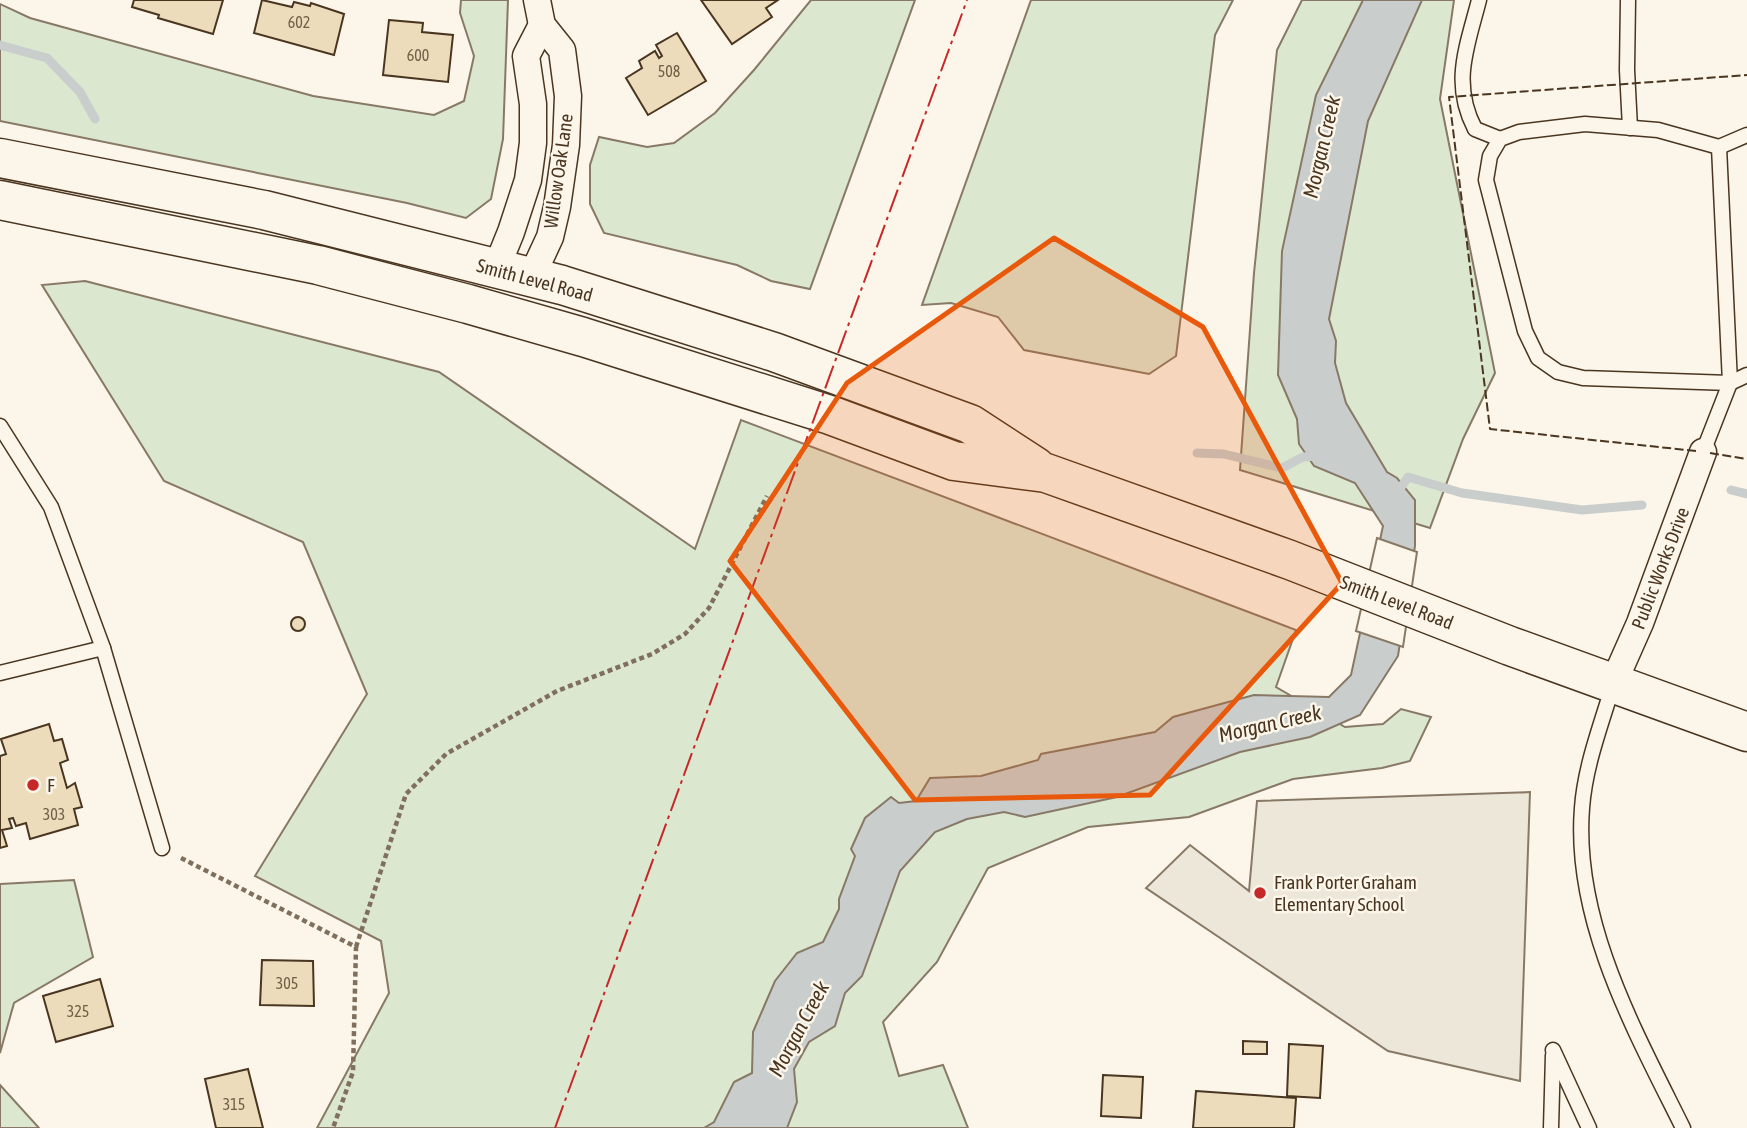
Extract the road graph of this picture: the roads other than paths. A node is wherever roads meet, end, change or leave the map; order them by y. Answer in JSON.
{"nodes":[{"id":1,"x":1479,"y":0,"type":"edge"},
{"id":2,"x":1628,"y":0,"type":"edge"},
{"id":3,"x":540,"y":13,"type":"edge"},
{"id":4,"x":1630,"y":128,"type":"junction"},
{"id":5,"x":1747,"y":135,"type":"edge"},
{"id":6,"x":1500,"y":139,"type":"junction"},
{"id":7,"x":1719,"y":147,"type":"junction"},
{"id":8,"x":0,"y":158,"type":"edge"},
{"id":9,"x":0,"y":189,"type":"edge"},
{"id":10,"x":0,"y":200,"type":"edge"},
{"id":11,"x":514,"y":274,"type":"junction"},
{"id":12,"x":1747,"y":375,"type":"edge"},
{"id":13,"x":1730,"y":383,"type":"junction"},
{"id":14,"x":0,"y":426,"type":"edge"},
{"id":15,"x":1703,"y":452,"type":"joint"},
{"id":16,"x":1046,"y":473,"type":"junction"},
{"id":17,"x":103,"y":648,"type":"junction"},
{"id":18,"x":0,"y":673,"type":"edge"},
{"id":19,"x":1613,"y":684,"type":"junction"},
{"id":20,"x":1747,"y":732,"type":"edge"},
{"id":21,"x":162,"y":848,"type":"road end"},
{"id":22,"x":1550,"y":1128,"type":"edge"},
{"id":23,"x":1589,"y":1128,"type":"edge"},
{"id":24,"x":1684,"y":1128,"type":"edge"}],
"edges":[{"from":1,"to":6,"type":"lane"},
{"from":2,"to":4,"type":"lane"},
{"from":3,"to":11,"type":"street","name":"Willow Oak Lane"},
{"from":3,"to":11,"type":"street","name":"Willow Oak Lane"},
{"from":4,"to":6,"type":"lane"},
{"from":4,"to":7,"type":"lane"},
{"from":5,"to":7,"type":"lane"},
{"from":6,"to":13,"type":"lane"},
{"from":7,"to":13,"type":"lane"},
{"from":8,"to":11,"type":"main road","name":"Smith Level Road"},
{"from":9,"to":11,"type":"main road"},
{"from":10,"to":16,"type":"main road","name":"Smith Level Road"},
{"from":11,"to":16,"type":"main road","name":"Smith Level Road"},
{"from":12,"to":13,"type":"lane"},
{"from":13,"to":15,"type":"lane"},
{"from":14,"to":17,"type":"lane"},
{"from":15,"to":19,"type":"street","name":"Public Works Drive"},
{"from":16,"to":19,"type":"main road","name":"Smith Level Road"},
{"from":17,"to":18,"type":"lane"},
{"from":17,"to":21,"type":"lane"},
{"from":19,"to":20,"type":"main road","name":"Smith Level Road"},
{"from":19,"to":24,"type":"lane"},
{"from":22,"to":23,"type":"lane"}]}
